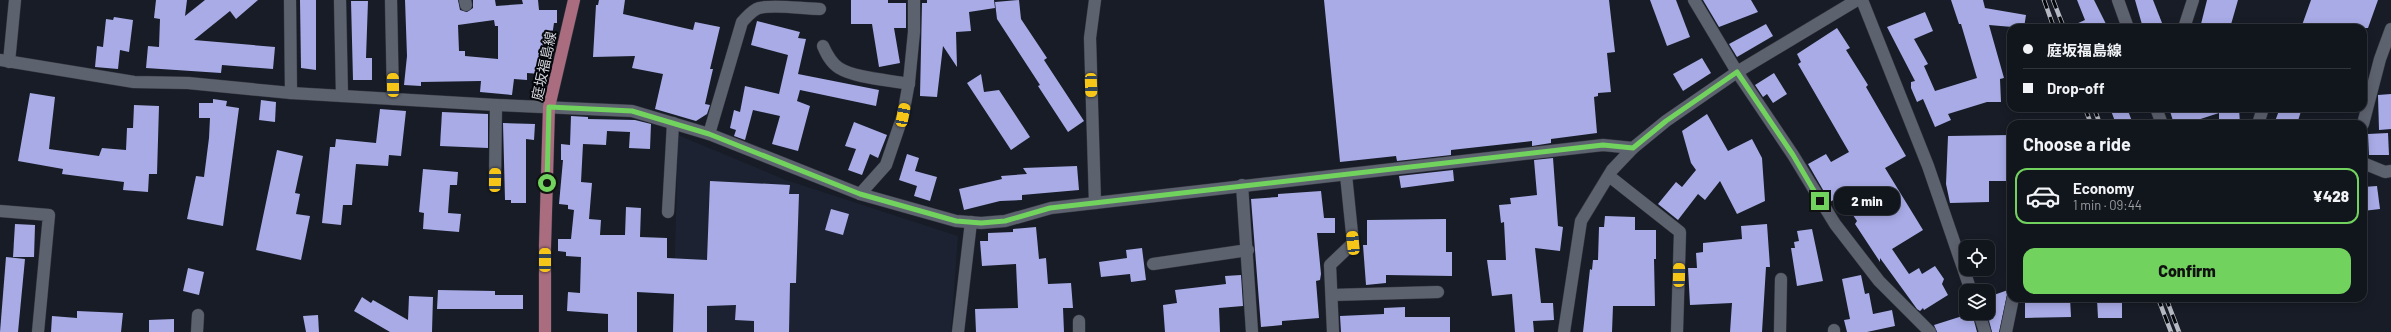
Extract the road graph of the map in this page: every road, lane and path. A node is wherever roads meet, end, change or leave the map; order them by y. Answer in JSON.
{"nodes":[{"id":1,"x":15,"y":0,"type":"edge"},
{"id":2,"x":290,"y":0,"type":"edge"},
{"id":3,"x":340,"y":0,"type":"edge"},
{"id":4,"x":391,"y":0,"type":"edge"},
{"id":5,"x":574,"y":0,"type":"edge"},
{"id":6,"x":914,"y":0,"type":"edge"},
{"id":7,"x":1095,"y":0,"type":"edge"},
{"id":8,"x":1694,"y":0,"type":"edge"},
{"id":9,"x":1857,"y":0,"type":"edge"},
{"id":10,"x":1862,"y":0,"type":"edge"},
{"id":11,"x":2118,"y":0,"type":"edge"},
{"id":12,"x":2193,"y":0,"type":"edge"},
{"id":13,"x":820,"y":9,"type":"dead end"},
{"id":14,"x":2127,"y":24,"type":"edge"},
{"id":15,"x":2185,"y":24,"type":"edge"},
{"id":16,"x":2391,"y":29,"type":"edge"},
{"id":17,"x":823,"y":46,"type":"dead end"},
{"id":18,"x":5,"y":61,"type":"edge"},
{"id":19,"x":1737,"y":72,"type":"junction"},
{"id":20,"x":909,"y":84,"type":"junction"},
{"id":21,"x":291,"y":92,"type":"junction"},
{"id":22,"x":342,"y":96,"type":"junction"},
{"id":23,"x":393,"y":99,"type":"junction"},
{"id":24,"x":496,"y":105,"type":"junction"},
{"id":25,"x":549,"y":107,"type":"junction"},
{"id":26,"x":2367,"y":109,"type":"edge"},
{"id":27,"x":673,"y":123,"type":"junction"},
{"id":28,"x":709,"y":134,"type":"junction"},
{"id":29,"x":1633,"y":148,"type":"junction"},
{"id":30,"x":2367,"y":165,"type":"edge"},
{"id":31,"x":2391,"y":171,"type":"edge"},
{"id":32,"x":1346,"y":176,"type":"junction"},
{"id":33,"x":1609,"y":176,"type":"junction"},
{"id":34,"x":2391,"y":179,"type":"edge"},
{"id":35,"x":495,"y":180,"type":"dead end"},
{"id":36,"x":1242,"y":185,"type":"junction"},
{"id":37,"x":860,"y":194,"type":"junction"},
{"id":38,"x":1095,"y":203,"type":"junction"},
{"id":39,"x":0,"y":211,"type":"edge"},
{"id":40,"x":668,"y":212,"type":"dead end"},
{"id":41,"x":0,"y":214,"type":"edge"},
{"id":42,"x":971,"y":222,"type":"junction"},
{"id":43,"x":1248,"y":250,"type":"junction"},
{"id":44,"x":1153,"y":264,"type":"dead end"},
{"id":45,"x":1781,"y":279,"type":"dead end"},
{"id":46,"x":1969,"y":284,"type":"edge"},
{"id":47,"x":1438,"y":292,"type":"dead end"},
{"id":48,"x":1332,"y":295,"type":"junction"},
{"id":49,"x":2012,"y":302,"type":"edge"},
{"id":50,"x":198,"y":315,"type":"dead end"},
{"id":51,"x":1981,"y":320,"type":"edge"},
{"id":52,"x":38,"y":332,"type":"edge"},
{"id":53,"x":197,"y":332,"type":"edge"},
{"id":54,"x":545,"y":332,"type":"edge"},
{"id":55,"x":958,"y":332,"type":"edge"},
{"id":56,"x":1252,"y":332,"type":"edge"},
{"id":57,"x":1333,"y":332,"type":"edge"},
{"id":58,"x":1564,"y":332,"type":"edge"},
{"id":59,"x":1677,"y":332,"type":"edge"},
{"id":60,"x":1780,"y":332,"type":"edge"},
{"id":61,"x":1930,"y":332,"type":"edge"},
{"id":62,"x":1985,"y":332,"type":"edge"},
{"id":63,"x":2006,"y":332,"type":"edge"}],
"edges":[{"from":1,"to":18,"type":"street"},
{"from":2,"to":21,"type":"street"},
{"from":3,"to":22,"type":"street"},
{"from":4,"to":23,"type":"street"},
{"from":5,"to":25,"type":"main road","name":"庭坂福島線"},
{"from":6,"to":20,"type":"street"},
{"from":7,"to":38,"type":"street"},
{"from":8,"to":19,"type":"street"},
{"from":9,"to":19,"type":"street"},
{"from":10,"to":46,"type":"street"},
{"from":11,"to":14,"type":"street"},
{"from":12,"to":15,"type":"street"},
{"from":13,"to":28,"type":"street"},
{"from":16,"to":26,"type":"street"},
{"from":17,"to":20,"type":"street"},
{"from":18,"to":21,"type":"street"},
{"from":19,"to":29,"type":"street"},
{"from":19,"to":61,"type":"street"},
{"from":20,"to":37,"type":"street"},
{"from":21,"to":22,"type":"street"},
{"from":22,"to":23,"type":"street"},
{"from":23,"to":24,"type":"street"},
{"from":24,"to":25,"type":"street"},
{"from":24,"to":35,"type":"street"},
{"from":25,"to":27,"type":"street"},
{"from":25,"to":54,"type":"main road","name":"庭坂福島線"},
{"from":27,"to":28,"type":"street"},
{"from":27,"to":40,"type":"street"},
{"from":28,"to":37,"type":"street"},
{"from":29,"to":32,"type":"street"},
{"from":29,"to":33,"type":"street"},
{"from":30,"to":31,"type":"street"},
{"from":31,"to":34,"type":"street"},
{"from":32,"to":36,"type":"street"},
{"from":32,"to":48,"type":"street"},
{"from":33,"to":58,"type":"street"},
{"from":33,"to":59,"type":"street"},
{"from":36,"to":38,"type":"street"},
{"from":36,"to":43,"type":"street"},
{"from":37,"to":42,"type":"street"},
{"from":38,"to":42,"type":"street"},
{"from":39,"to":41,"type":"street"},
{"from":39,"to":52,"type":"street"},
{"from":42,"to":55,"type":"street"},
{"from":43,"to":44,"type":"street"},
{"from":43,"to":56,"type":"street"},
{"from":45,"to":60,"type":"street"},
{"from":47,"to":48,"type":"street"},
{"from":48,"to":57,"type":"street"},
{"from":49,"to":63,"type":"street"},
{"from":50,"to":53,"type":"street"},
{"from":51,"to":62,"type":"street"}]}
